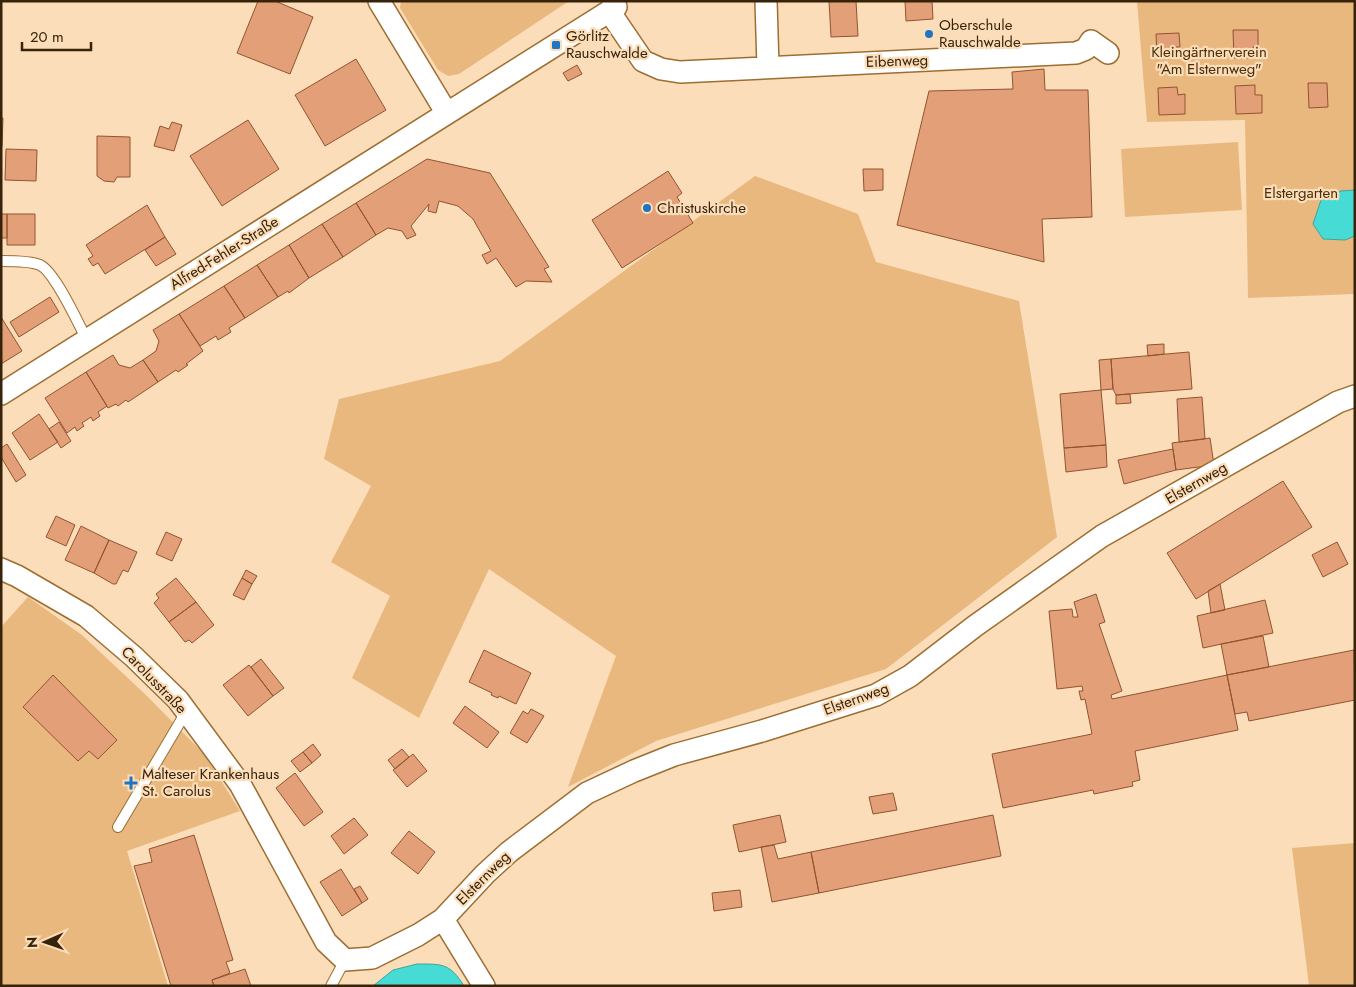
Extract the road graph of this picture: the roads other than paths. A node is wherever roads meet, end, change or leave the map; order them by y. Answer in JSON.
{"nodes":[{"id":1,"x":378,"y":1,"type":"edge"},
{"id":2,"x":766,"y":1,"type":"edge"},
{"id":3,"x":611,"y":6,"type":"edge"},
{"id":4,"x":1108,"y":53,"type":"dead end"},
{"id":5,"x":768,"y":67,"type":"junction"},
{"id":6,"x":446,"y":112,"type":"junction"},
{"id":7,"x":1,"y":261,"type":"edge"},
{"id":8,"x":87,"y":340,"type":"junction"},
{"id":9,"x":1,"y":394,"type":"edge"},
{"id":10,"x":1355,"y":396,"type":"edge"},
{"id":11,"x":1,"y":569,"type":"edge"},
{"id":12,"x":186,"y":712,"type":"junction"},
{"id":13,"x":118,"y":827,"type":"dead end"},
{"id":14,"x":443,"y":919,"type":"junction"},
{"id":15,"x":345,"y":960,"type":"junction"},
{"id":16,"x":331,"y":986,"type":"edge"},
{"id":17,"x":484,"y":986,"type":"edge"}],
"edges":[{"from":1,"to":6,"type":"street"},
{"from":2,"to":5,"type":"street"},
{"from":3,"to":5,"type":"street","name":"Eibenweg"},
{"from":3,"to":6,"type":"street","name":"Alfred-Fehler-Straße"},
{"from":4,"to":5,"type":"street","name":"Eibenweg"},
{"from":6,"to":8,"type":"street","name":"Alfred-Fehler-Straße"},
{"from":7,"to":8,"type":"lane"},
{"from":8,"to":9,"type":"street","name":"Alfred-Fehler-Straße"},
{"from":10,"to":14,"type":"street","name":"Elsternweg"},
{"from":11,"to":12,"type":"street","name":"Carolusstraße"},
{"from":12,"to":13,"type":"lane"},
{"from":12,"to":15,"type":"street","name":"Carolusstraße"},
{"from":14,"to":15,"type":"street","name":"Elsternweg"},
{"from":14,"to":17,"type":"street"},
{"from":15,"to":16,"type":"lane"}]}
